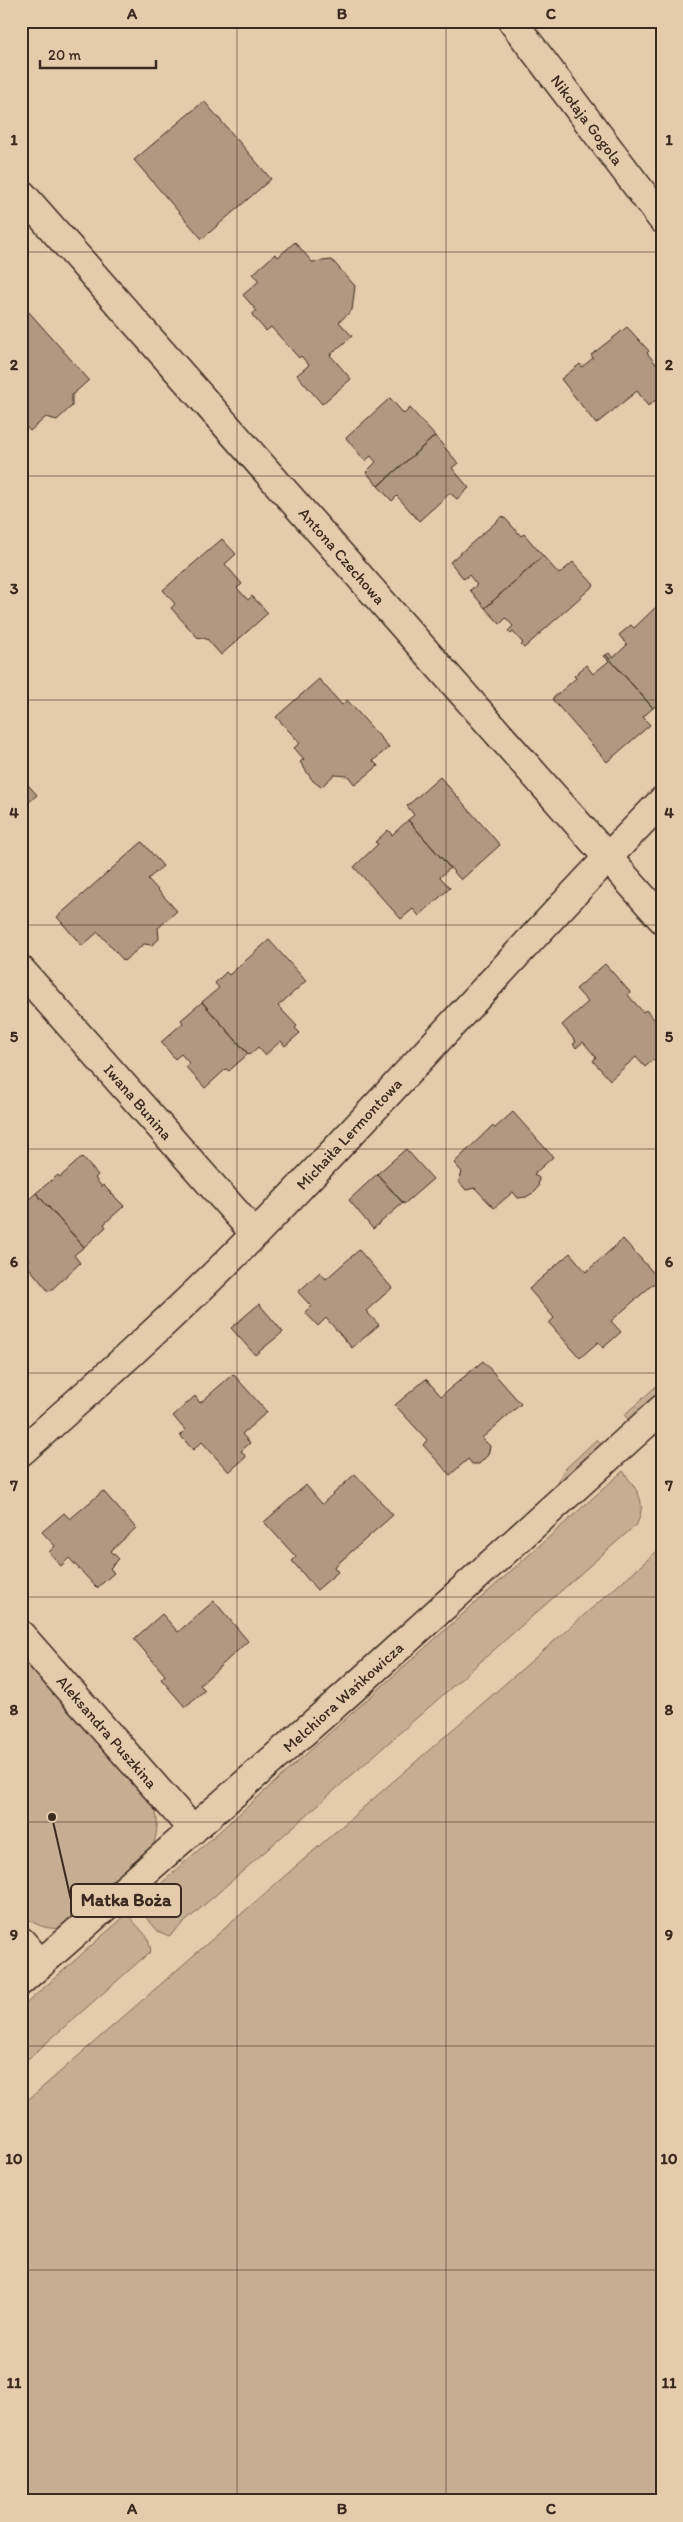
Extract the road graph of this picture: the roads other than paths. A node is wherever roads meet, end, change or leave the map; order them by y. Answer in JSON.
{"nodes":[{"id":1,"x":512,"y":21,"type":"edge"},
{"id":2,"x":21,"y":193,"type":"edge"},
{"id":3,"x":662,"y":219,"type":"edge"},
{"id":4,"x":662,"y":801,"type":"edge"},
{"id":5,"x":608,"y":857,"type":"junction"},
{"id":6,"x":662,"y":919,"type":"edge"},
{"id":7,"x":21,"y":970,"type":"edge"},
{"id":8,"x":255,"y":1234,"type":"junction"},
{"id":9,"x":662,"y":1409,"type":"edge"},
{"id":10,"x":21,"y":1452,"type":"edge"},
{"id":11,"x":21,"y":1635,"type":"edge"},
{"id":12,"x":193,"y":1830,"type":"junction"},
{"id":13,"x":21,"y":1941,"type":"edge"},
{"id":14,"x":41,"y":1964,"type":"junction"},
{"id":15,"x":21,"y":1982,"type":"edge"}],
"edges":[{"from":1,"to":3,"type":"street","name":"Nikołaja Gogola"},
{"from":2,"to":5,"type":"street","name":"Antona Czechowa"},
{"from":4,"to":5,"type":"street","name":"Michaiła Lermontowa"},
{"from":5,"to":6,"type":"street","name":"Antona Czechowa"},
{"from":5,"to":8,"type":"street","name":"Michaiła Lermontowa"},
{"from":7,"to":8,"type":"street","name":"Iwana Bunina"},
{"from":8,"to":10,"type":"street","name":"Michaiła Lermontowa"},
{"from":9,"to":12,"type":"street","name":"Melchiora Wańkowicza"},
{"from":11,"to":12,"type":"street","name":"Aleksandra Puszkina"},
{"from":12,"to":14,"type":"street","name":"Melchiora Wańkowicza"},
{"from":13,"to":14,"type":"street"},
{"from":14,"to":15,"type":"street","name":"Melchiora Wańkowicza"}]}
